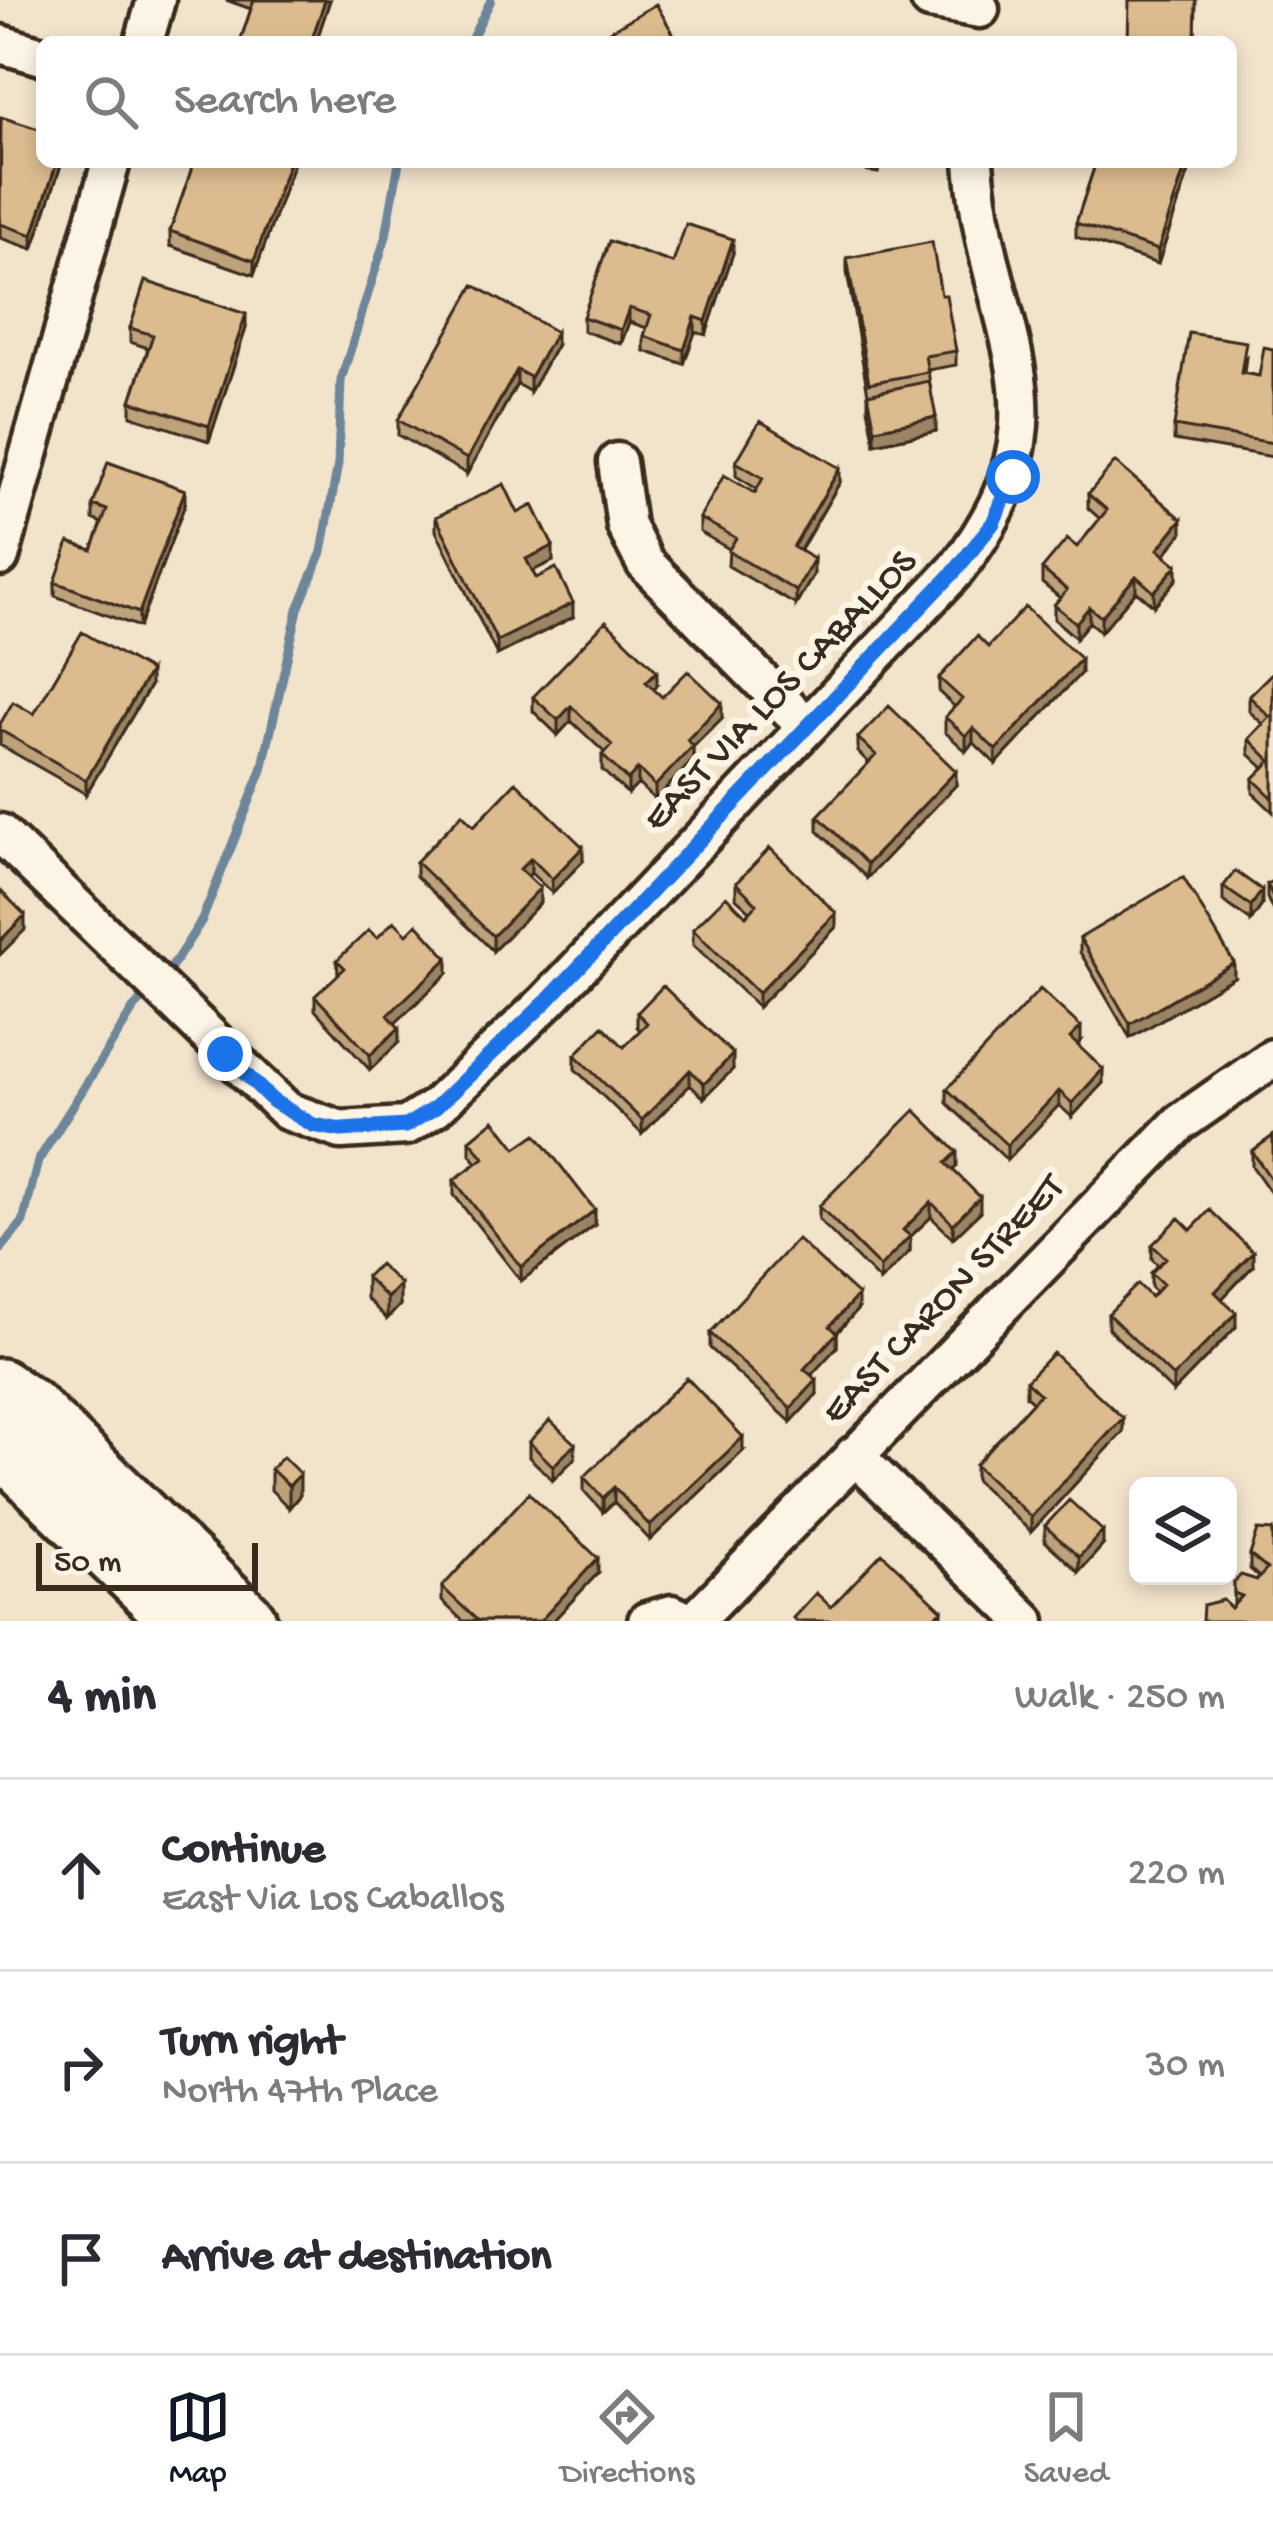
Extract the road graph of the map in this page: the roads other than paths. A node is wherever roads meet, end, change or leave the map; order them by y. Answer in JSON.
{"nodes":[{"id":1,"x":155,"y":0,"type":"edge"},
{"id":2,"x":929,"y":0,"type":"edge"},
{"id":3,"x":979,"y":17,"type":"edge"},
{"id":4,"x":146,"y":36,"type":"edge"},
{"id":5,"x":0,"y":44,"type":"edge"},
{"id":6,"x":36,"y":54,"type":"edge"},
{"id":7,"x":109,"y":168,"type":"edge"},
{"id":8,"x":975,"y":168,"type":"edge"},
{"id":9,"x":617,"y":463,"type":"dead end"},
{"id":10,"x":0,"y":557,"type":"edge"},
{"id":11,"x":807,"y":727,"type":"junction"},
{"id":12,"x":0,"y":833,"type":"edge"},
{"id":13,"x":1273,"y":1058,"type":"edge"},
{"id":14,"x":0,"y":1388,"type":"edge"},
{"id":15,"x":0,"y":1413,"type":"edge"},
{"id":16,"x":0,"y":1445,"type":"edge"},
{"id":17,"x":854,"y":1455,"type":"junction"},
{"id":18,"x":182,"y":1621,"type":"edge"},
{"id":19,"x":214,"y":1621,"type":"edge"},
{"id":20,"x":247,"y":1621,"type":"edge"},
{"id":21,"x":647,"y":1621,"type":"edge"},
{"id":22,"x":690,"y":1621,"type":"edge"},
{"id":23,"x":1026,"y":1621,"type":"edge"}],
"edges":[{"from":1,"to":4,"type":"street"},
{"from":2,"to":3,"type":"street"},
{"from":5,"to":6,"type":"street"},
{"from":7,"to":10,"type":"street"},
{"from":8,"to":11,"type":"street","name":"EAST VIA LOS CABALLOS"},
{"from":9,"to":11,"type":"street"},
{"from":11,"to":12,"type":"street","name":"EAST VIA LOS CABALLOS"},
{"from":13,"to":17,"type":"street","name":"EAST CARON STREET"},
{"from":14,"to":20,"type":"main road"},
{"from":15,"to":19,"type":"main road"},
{"from":16,"to":18,"type":"main road"},
{"from":17,"to":22,"type":"street","name":"EAST CARON STREET"},
{"from":17,"to":23,"type":"street"},
{"from":21,"to":22,"type":"street","name":"EAST CARON STREET"}]}
